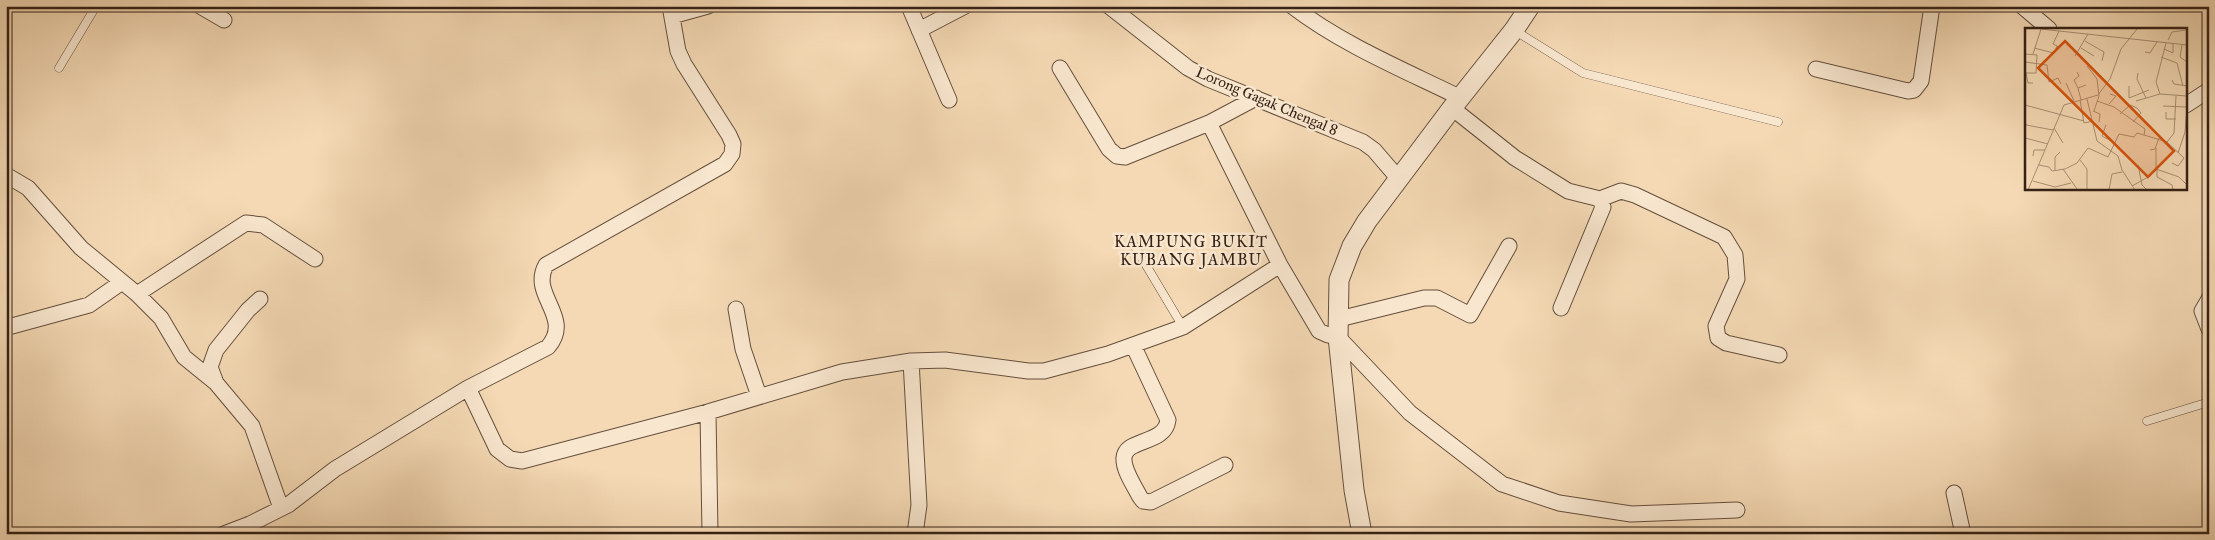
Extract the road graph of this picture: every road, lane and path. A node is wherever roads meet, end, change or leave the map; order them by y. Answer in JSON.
{"nodes":[{"id":1,"x":96,"y":6,"type":"edge"},
{"id":2,"x":200,"y":6,"type":"edge"},
{"id":3,"x":708,"y":6,"type":"edge"},
{"id":4,"x":909,"y":6,"type":"edge"},
{"id":5,"x":919,"y":6,"type":"edge"},
{"id":6,"x":965,"y":6,"type":"edge"},
{"id":7,"x":1292,"y":6,"type":"edge"},
{"id":8,"x":1530,"y":6,"type":"edge"},
{"id":9,"x":1932,"y":6,"type":"edge"},
{"id":10,"x":2022,"y":6,"type":"edge"},
{"id":11,"x":1116,"y":9,"type":"edge"},
{"id":12,"x":671,"y":11,"type":"edge"},
{"id":13,"x":224,"y":20,"type":"dead end"},
{"id":14,"x":918,"y":26,"type":"junction"},
{"id":15,"x":2048,"y":28,"type":"edge"},
{"id":16,"x":1514,"y":30,"type":"junction"},
{"id":17,"x":59,"y":68,"type":"dead end"},
{"id":18,"x":1060,"y":68,"type":"dead end"},
{"id":19,"x":1816,"y":69,"type":"dead end"},
{"id":20,"x":2209,"y":90,"type":"edge"},
{"id":21,"x":1256,"y":98,"type":"junction"},
{"id":22,"x":949,"y":100,"type":"dead end"},
{"id":23,"x":1457,"y":103,"type":"junction"},
{"id":24,"x":2188,"y":104,"type":"edge"},
{"id":25,"x":1778,"y":122,"type":"dead end"},
{"id":26,"x":1209,"y":123,"type":"junction"},
{"id":27,"x":6,"y":175,"type":"edge"},
{"id":28,"x":1398,"y":178,"type":"junction"},
{"id":29,"x":1600,"y":199,"type":"junction"},
{"id":30,"x":1134,"y":245,"type":"dead end"},
{"id":31,"x":1509,"y":246,"type":"dead end"},
{"id":32,"x":315,"y":259,"type":"dead end"},
{"id":33,"x":1280,"y":265,"type":"junction"},
{"id":34,"x":122,"y":282,"type":"junction"},
{"id":35,"x":137,"y":294,"type":"junction"},
{"id":36,"x":260,"y":299,"type":"dead end"},
{"id":37,"x":2209,"y":299,"type":"edge"},
{"id":38,"x":1561,"y":308,"type":"dead end"},
{"id":39,"x":736,"y":309,"type":"dead end"},
{"id":40,"x":12,"y":326,"type":"dead end"},
{"id":41,"x":1183,"y":326,"type":"junction"},
{"id":42,"x":1338,"y":328,"type":"junction"},
{"id":43,"x":2209,"y":329,"type":"edge"},
{"id":44,"x":1133,"y":345,"type":"junction"},
{"id":45,"x":1780,"y":355,"type":"dead end"},
{"id":46,"x":910,"y":361,"type":"junction"},
{"id":47,"x":216,"y":382,"type":"junction"},
{"id":48,"x":468,"y":388,"type":"junction"},
{"id":49,"x":759,"y":396,"type":"junction"},
{"id":50,"x":2208,"y":403,"type":"edge"},
{"id":51,"x":708,"y":412,"type":"junction"},
{"id":52,"x":2148,"y":421,"type":"dead end"},
{"id":53,"x":1225,"y":465,"type":"dead end"},
{"id":54,"x":1954,"y":493,"type":"dead end"},
{"id":55,"x":281,"y":508,"type":"junction"},
{"id":56,"x":1737,"y":510,"type":"dead end"},
{"id":57,"x":224,"y":534,"type":"edge"},
{"id":58,"x":710,"y":534,"type":"edge"},
{"id":59,"x":915,"y":534,"type":"edge"},
{"id":60,"x":1362,"y":534,"type":"edge"},
{"id":61,"x":1963,"y":534,"type":"edge"}],
"edges":[{"from":1,"to":17,"type":"lane"},
{"from":2,"to":13,"type":"street"},
{"from":3,"to":12,"type":"street"},
{"from":4,"to":14,"type":"street"},
{"from":5,"to":14,"type":"street"},
{"from":6,"to":14,"type":"street"},
{"from":7,"to":23,"type":"street"},
{"from":8,"to":16,"type":"street"},
{"from":9,"to":19,"type":"street"},
{"from":10,"to":15,"type":"street"},
{"from":11,"to":21,"type":"street","name":"Lorong Gagak Chengal 8"},
{"from":12,"to":48,"type":"street"},
{"from":14,"to":22,"type":"street"},
{"from":16,"to":23,"type":"street"},
{"from":16,"to":25,"type":"lane"},
{"from":18,"to":26,"type":"street"},
{"from":20,"to":24,"type":"street"},
{"from":21,"to":26,"type":"street"},
{"from":21,"to":28,"type":"street","name":"Lorong Gagak Chengal 8"},
{"from":23,"to":28,"type":"street"},
{"from":23,"to":29,"type":"street"},
{"from":26,"to":33,"type":"street"},
{"from":27,"to":34,"type":"street"},
{"from":28,"to":42,"type":"street"},
{"from":29,"to":38,"type":"street"},
{"from":29,"to":45,"type":"street"},
{"from":30,"to":41,"type":"lane"},
{"from":31,"to":42,"type":"street"},
{"from":32,"to":35,"type":"street"},
{"from":33,"to":41,"type":"street"},
{"from":33,"to":42,"type":"street"},
{"from":34,"to":35,"type":"street"},
{"from":34,"to":40,"type":"street"},
{"from":35,"to":47,"type":"street"},
{"from":36,"to":47,"type":"street"},
{"from":37,"to":43,"type":"street"},
{"from":39,"to":49,"type":"street"},
{"from":41,"to":44,"type":"street"},
{"from":42,"to":56,"type":"street"},
{"from":42,"to":60,"type":"street"},
{"from":44,"to":46,"type":"street"},
{"from":44,"to":53,"type":"street"},
{"from":46,"to":49,"type":"street"},
{"from":46,"to":59,"type":"street"},
{"from":47,"to":55,"type":"street"},
{"from":48,"to":51,"type":"street"},
{"from":48,"to":55,"type":"street"},
{"from":49,"to":51,"type":"street"},
{"from":50,"to":52,"type":"lane"},
{"from":51,"to":58,"type":"street"},
{"from":54,"to":61,"type":"street"},
{"from":55,"to":57,"type":"street"}]}
